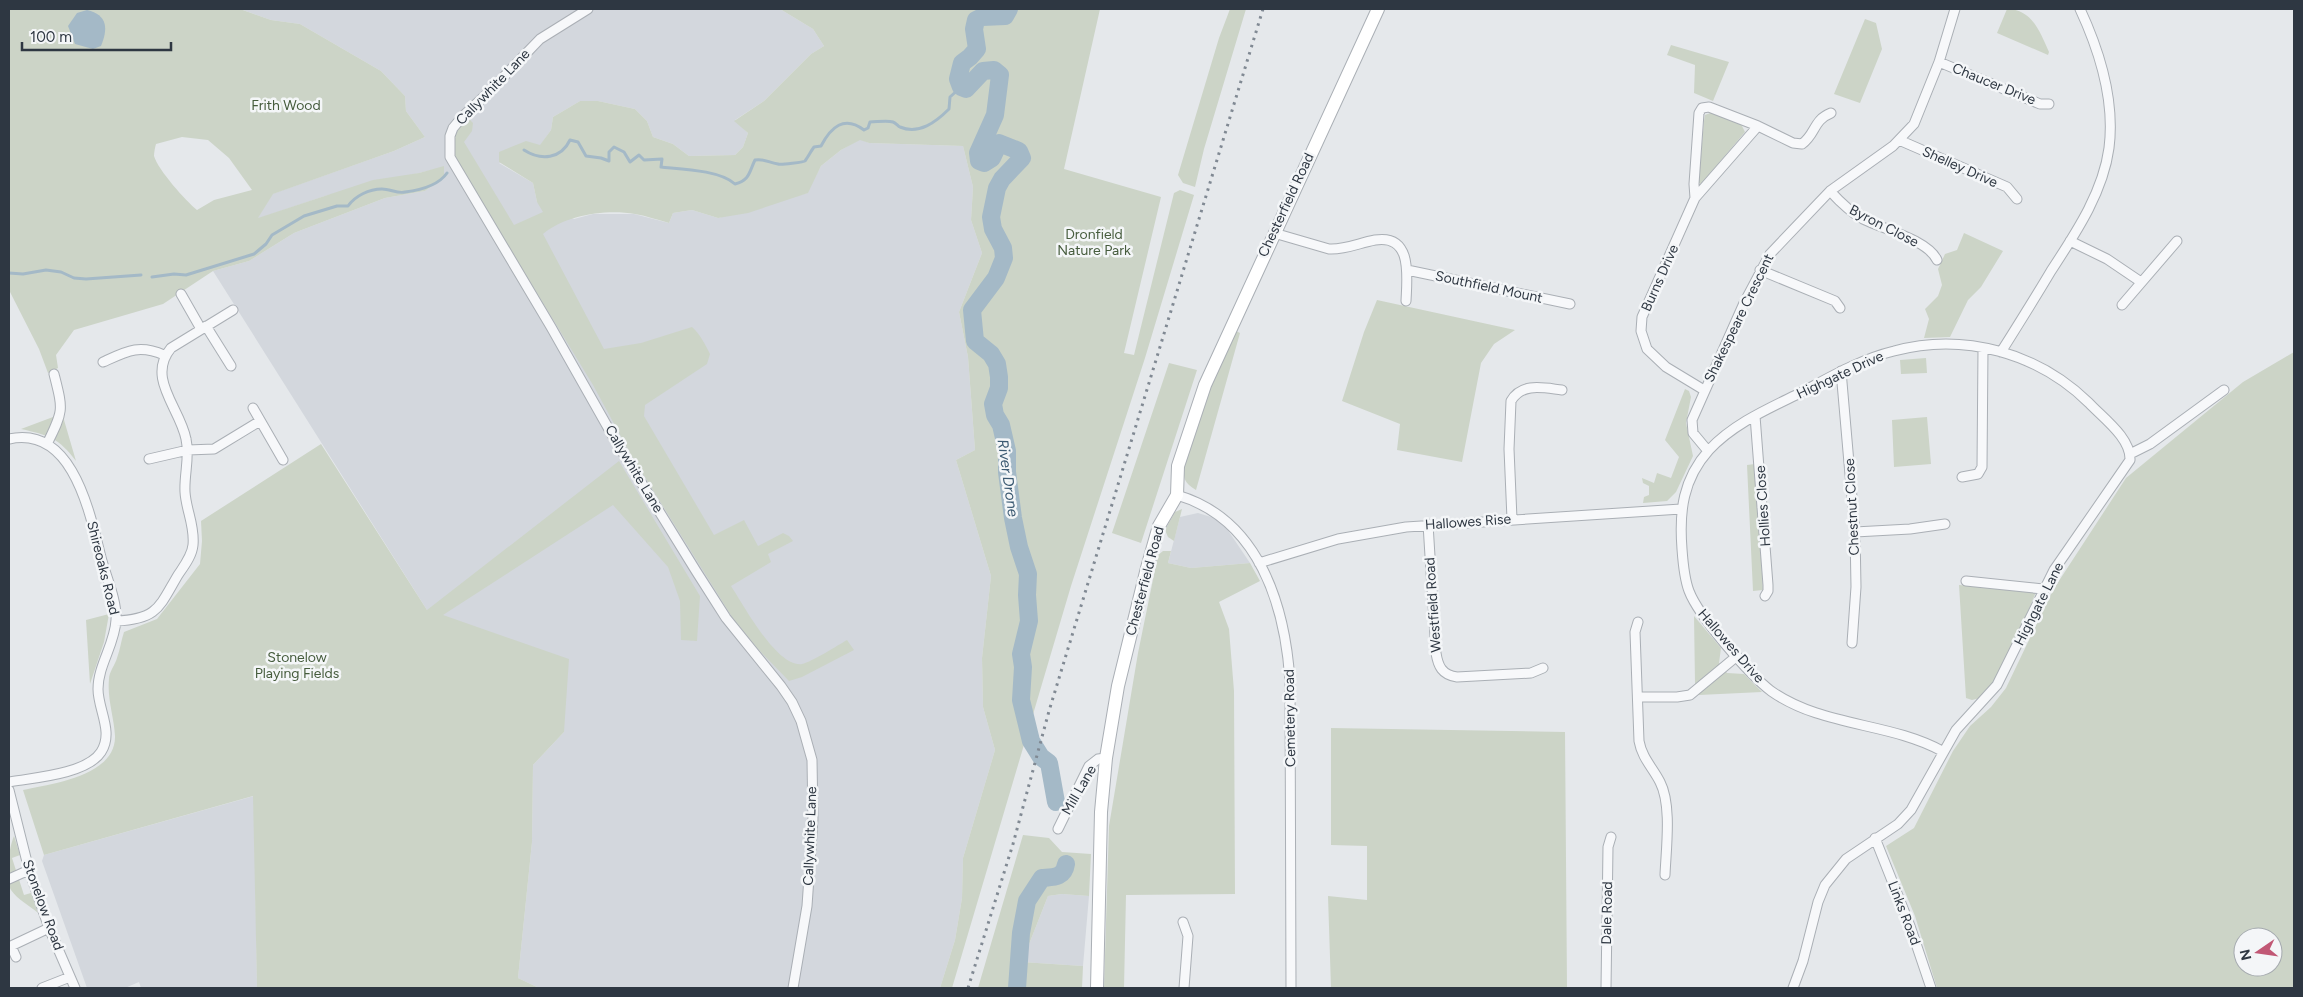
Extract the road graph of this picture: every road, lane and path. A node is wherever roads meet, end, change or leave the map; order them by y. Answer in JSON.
{"nodes":[{"id":1,"x":588,"y":9,"type":"edge"},
{"id":2,"x":1378,"y":9,"type":"edge"},
{"id":3,"x":1955,"y":9,"type":"edge"},
{"id":4,"x":2080,"y":9,"type":"edge"},
{"id":5,"x":1939,"y":62,"type":"junction"},
{"id":6,"x":2049,"y":104,"type":"dead end"},
{"id":7,"x":1831,"y":112,"type":"dead end"},
{"id":8,"x":1758,"y":126,"type":"junction"},
{"id":9,"x":1899,"y":140,"type":"junction"},
{"id":10,"x":1830,"y":191,"type":"junction"},
{"id":11,"x":1695,"y":198,"type":"junction"},
{"id":12,"x":2017,"y":199,"type":"dead end"},
{"id":13,"x":1274,"y":232,"type":"junction"},
{"id":14,"x":2070,"y":241,"type":"junction"},
{"id":15,"x":2177,"y":241,"type":"dead end"},
{"id":16,"x":1937,"y":260,"type":"dead end"},
{"id":17,"x":1407,"y":270,"type":"junction"},
{"id":18,"x":1760,"y":270,"type":"junction"},
{"id":19,"x":2141,"y":282,"type":"junction"},
{"id":20,"x":181,"y":294,"type":"dead end"},
{"id":21,"x":1406,"y":301,"type":"dead end"},
{"id":22,"x":1570,"y":304,"type":"dead end"},
{"id":23,"x":2122,"y":306,"type":"dead end"},
{"id":24,"x":1840,"y":308,"type":"dead end"},
{"id":25,"x":233,"y":310,"type":"dead end"},
{"id":26,"x":204,"y":327,"type":"junction"},
{"id":27,"x":1983,"y":348,"type":"junction"},
{"id":28,"x":2001,"y":352,"type":"junction"},
{"id":29,"x":164,"y":355,"type":"junction"},
{"id":30,"x":103,"y":362,"type":"dead end"},
{"id":31,"x":231,"y":366,"type":"dead end"},
{"id":32,"x":1841,"y":371,"type":"junction"},
{"id":33,"x":54,"y":374,"type":"dead end"},
{"id":34,"x":1562,"y":390,"type":"dead end"},
{"id":35,"x":1704,"y":390,"type":"junction"},
{"id":36,"x":2224,"y":390,"type":"dead end"},
{"id":37,"x":253,"y":408,"type":"dead end"},
{"id":38,"x":1754,"y":416,"type":"junction"},
{"id":39,"x":260,"y":421,"type":"junction"},
{"id":40,"x":9,"y":439,"type":"edge"},
{"id":41,"x":46,"y":444,"type":"junction"},
{"id":42,"x":188,"y":450,"type":"junction"},
{"id":43,"x":1708,"y":451,"type":"junction"},
{"id":44,"x":2130,"y":454,"type":"junction"},
{"id":45,"x":149,"y":459,"type":"dead end"},
{"id":46,"x":283,"y":460,"type":"dead end"},
{"id":47,"x":1962,"y":477,"type":"dead end"},
{"id":48,"x":1177,"y":495,"type":"junction"},
{"id":49,"x":1681,"y":509,"type":"junction"},
{"id":50,"x":1512,"y":519,"type":"junction"},
{"id":51,"x":1428,"y":524,"type":"junction"},
{"id":52,"x":1945,"y":524,"type":"dead end"},
{"id":53,"x":1855,"y":532,"type":"junction"},
{"id":54,"x":1259,"y":563,"type":"junction"},
{"id":55,"x":1966,"y":581,"type":"dead end"},
{"id":56,"x":2043,"y":589,"type":"junction"},
{"id":57,"x":1765,"y":596,"type":"dead end"},
{"id":58,"x":116,"y":621,"type":"junction"},
{"id":59,"x":1638,"y":622,"type":"dead end"},
{"id":60,"x":1852,"y":643,"type":"dead end"},
{"id":61,"x":1737,"y":656,"type":"junction"},
{"id":62,"x":1543,"y":668,"type":"dead end"},
{"id":63,"x":1638,"y":697,"type":"junction"},
{"id":64,"x":1942,"y":751,"type":"junction"},
{"id":65,"x":1106,"y":758,"type":"junction"},
{"id":66,"x":9,"y":782,"type":"edge"},
{"id":67,"x":9,"y":790,"type":"edge"},
{"id":68,"x":1058,"y":829,"type":"dead end"},
{"id":69,"x":1611,"y":837,"type":"dead end"},
{"id":70,"x":1875,"y":838,"type":"junction"},
{"id":71,"x":29,"y":870,"type":"junction"},
{"id":72,"x":1665,"y":875,"type":"dead end"},
{"id":73,"x":9,"y":879,"type":"edge"},
{"id":74,"x":1183,"y":922,"type":"dead end"},
{"id":75,"x":49,"y":928,"type":"junction"},
{"id":76,"x":16,"y":957,"type":"dead end"},
{"id":77,"x":70,"y":977,"type":"junction"},
{"id":78,"x":42,"y":988,"type":"edge"},
{"id":79,"x":75,"y":988,"type":"edge"},
{"id":80,"x":793,"y":988,"type":"edge"},
{"id":81,"x":1097,"y":988,"type":"edge"},
{"id":82,"x":1184,"y":988,"type":"edge"},
{"id":83,"x":1291,"y":988,"type":"edge"},
{"id":84,"x":1606,"y":988,"type":"edge"},
{"id":85,"x":1793,"y":988,"type":"edge"},
{"id":86,"x":1931,"y":988,"type":"edge"}],
"edges":[{"from":1,"to":80,"type":"street","name":"Callywhite Lane"},
{"from":2,"to":13,"type":"main road","name":"Chesterfield Road"},
{"from":3,"to":5,"type":"street","name":"Shakespeare Crescent"},
{"from":4,"to":14,"type":"street"},
{"from":5,"to":6,"type":"street","name":"Chaucer Drive"},
{"from":5,"to":9,"type":"street","name":"Shakespeare Crescent"},
{"from":7,"to":8,"type":"street","name":"Burns Drive"},
{"from":8,"to":11,"type":"street","name":"Burns Drive"},
{"from":8,"to":11,"type":"street","name":"Burns Drive"},
{"from":9,"to":10,"type":"street","name":"Shakespeare Crescent"},
{"from":9,"to":12,"type":"street","name":"Shelley Drive"},
{"from":10,"to":16,"type":"street","name":"Byron Close"},
{"from":10,"to":18,"type":"street","name":"Shakespeare Crescent"},
{"from":11,"to":35,"type":"street","name":"Burns Drive"},
{"from":13,"to":17,"type":"street"},
{"from":13,"to":48,"type":"main road","name":"Chesterfield Road"},
{"from":14,"to":19,"type":"street"},
{"from":14,"to":28,"type":"street"},
{"from":15,"to":19,"type":"street"},
{"from":17,"to":21,"type":"street"},
{"from":17,"to":22,"type":"street","name":"Southfield Mount"},
{"from":18,"to":24,"type":"street"},
{"from":18,"to":35,"type":"street","name":"Shakespeare Crescent"},
{"from":19,"to":23,"type":"street"},
{"from":20,"to":26,"type":"street"},
{"from":25,"to":26,"type":"street"},
{"from":26,"to":29,"type":"street"},
{"from":26,"to":31,"type":"street"},
{"from":27,"to":28,"type":"street","name":"Highgate Drive"},
{"from":27,"to":32,"type":"street","name":"Highgate Drive"},
{"from":27,"to":47,"type":"street"},
{"from":28,"to":44,"type":"street","name":"Highgate Drive"},
{"from":29,"to":30,"type":"street"},
{"from":29,"to":42,"type":"street"},
{"from":32,"to":38,"type":"street","name":"Highgate Drive"},
{"from":32,"to":53,"type":"street","name":"Chestnut Close"},
{"from":33,"to":41,"type":"street"},
{"from":34,"to":50,"type":"street"},
{"from":35,"to":43,"type":"street","name":"Shakespeare Crescent"},
{"from":36,"to":44,"type":"street"},
{"from":37,"to":39,"type":"street"},
{"from":38,"to":43,"type":"street","name":"Highgate Drive"},
{"from":38,"to":57,"type":"street","name":"Hollies Close"},
{"from":39,"to":42,"type":"street"},
{"from":39,"to":46,"type":"street"},
{"from":40,"to":41,"type":"street","name":"Shireoaks Road"},
{"from":41,"to":58,"type":"street","name":"Shireoaks Road"},
{"from":42,"to":45,"type":"street"},
{"from":42,"to":58,"type":"street"},
{"from":43,"to":49,"type":"street","name":"Highgate Drive"},
{"from":44,"to":56,"type":"street","name":"Highgate Lane"},
{"from":48,"to":54,"type":"street","name":"Cemetery Road"},
{"from":48,"to":65,"type":"main road","name":"Chesterfield Road"},
{"from":49,"to":50,"type":"street","name":"Hallowes Rise"},
{"from":49,"to":61,"type":"street","name":"Hallowes Drive"},
{"from":50,"to":51,"type":"street","name":"Hallowes Rise"},
{"from":51,"to":54,"type":"street","name":"Hallowes Rise"},
{"from":51,"to":62,"type":"street","name":"Westfield Road"},
{"from":52,"to":53,"type":"street"},
{"from":53,"to":60,"type":"street","name":"Chestnut Close"},
{"from":54,"to":83,"type":"street","name":"Cemetery Road"},
{"from":55,"to":56,"type":"street"},
{"from":56,"to":64,"type":"street","name":"Highgate Lane"},
{"from":58,"to":66,"type":"street","name":"Shireoaks Road"},
{"from":59,"to":63,"type":"street"},
{"from":61,"to":63,"type":"street"},
{"from":61,"to":64,"type":"street","name":"Hallowes Drive"},
{"from":63,"to":72,"type":"street"},
{"from":64,"to":70,"type":"street","name":"Highgate Lane"},
{"from":65,"to":68,"type":"street","name":"Mill Lane"},
{"from":65,"to":81,"type":"main road","name":"Chesterfield Road"},
{"from":67,"to":71,"type":"street","name":"Stonelow Road"},
{"from":69,"to":84,"type":"street","name":"Dale Road"},
{"from":70,"to":85,"type":"street","name":"Highgate Lane"},
{"from":70,"to":86,"type":"street","name":"Links Road"},
{"from":71,"to":73,"type":"street"},
{"from":71,"to":75,"type":"street","name":"Stonelow Road"},
{"from":74,"to":82,"type":"street"},
{"from":75,"to":76,"type":"street"},
{"from":75,"to":77,"type":"street","name":"Stonelow Road"},
{"from":77,"to":78,"type":"street"},
{"from":77,"to":79,"type":"street","name":"Stonelow Road"}]}
